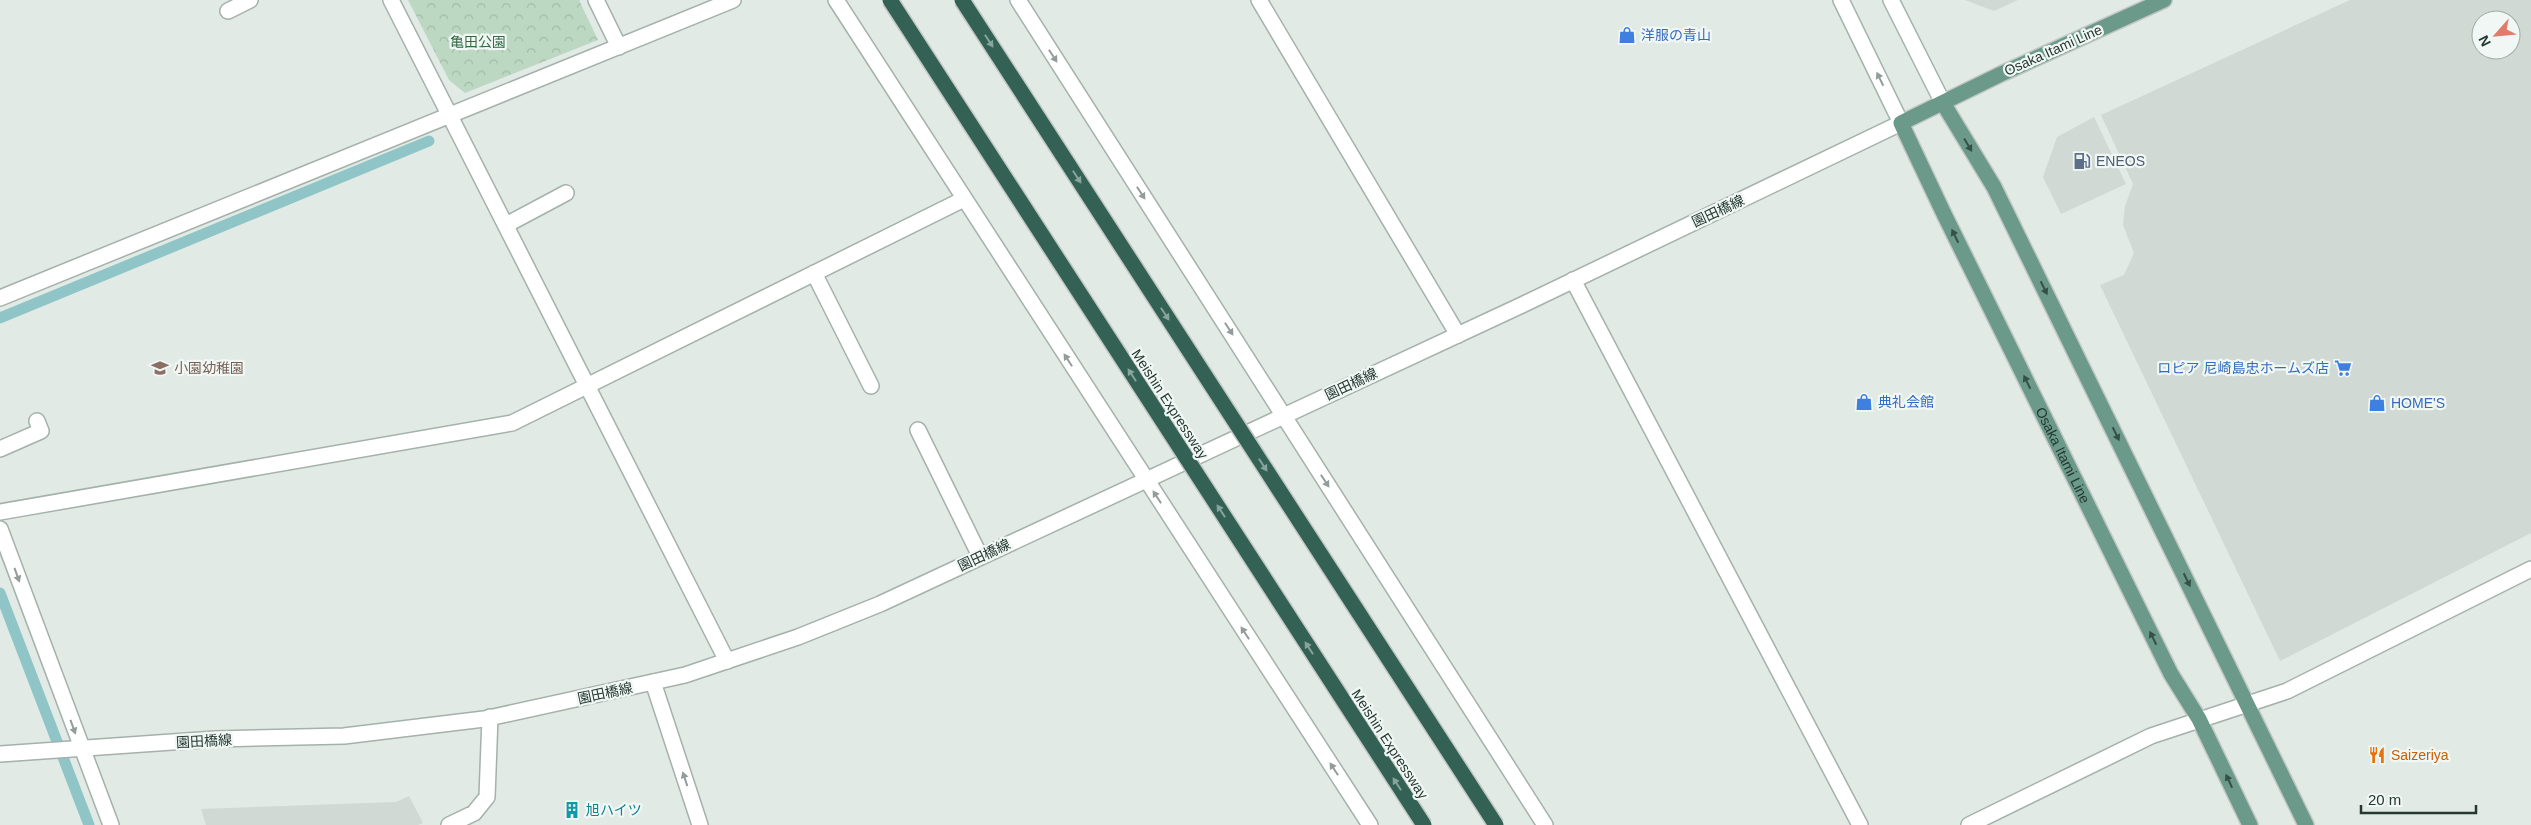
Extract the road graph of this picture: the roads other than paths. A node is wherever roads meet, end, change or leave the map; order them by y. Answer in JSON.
{"nodes":[{"id":1,"x":250,"y":0,"type":"edge"},
{"id":2,"x":391,"y":0,"type":"edge"},
{"id":3,"x":596,"y":0,"type":"edge"},
{"id":4,"x":734,"y":0,"type":"edge"},
{"id":5,"x":836,"y":0,"type":"edge"},
{"id":6,"x":890,"y":0,"type":"edge"},
{"id":7,"x":962,"y":0,"type":"edge"},
{"id":8,"x":1018,"y":0,"type":"edge"},
{"id":9,"x":1259,"y":0,"type":"edge"},
{"id":10,"x":1841,"y":0,"type":"edge"},
{"id":11,"x":1891,"y":0,"type":"edge"},
{"id":12,"x":2164,"y":0,"type":"edge"},
{"id":13,"x":228,"y":11,"type":"dead end"},
{"id":14,"x":619,"y":47,"type":"junction"},
{"id":15,"x":1943,"y":103,"type":"junction"},
{"id":16,"x":451,"y":116,"type":"junction"},
{"id":17,"x":1901,"y":123,"type":"junction"},
{"id":18,"x":566,"y":193,"type":"dead end"},
{"id":19,"x":964,"y":199,"type":"junction"},
{"id":20,"x":506,"y":225,"type":"junction"},
{"id":21,"x":814,"y":273,"type":"junction"},
{"id":22,"x":1573,"y":280,"type":"junction"},
{"id":23,"x":0,"y":298,"type":"edge"},
{"id":24,"x":1458,"y":335,"type":"junction"},
{"id":25,"x":587,"y":386,"type":"junction"},
{"id":26,"x":871,"y":386,"type":"dead end"},
{"id":27,"x":1283,"y":415,"type":"junction"},
{"id":28,"x":37,"y":421,"type":"dead end"},
{"id":29,"x":918,"y":430,"type":"dead end"},
{"id":30,"x":0,"y":449,"type":"edge"},
{"id":31,"x":1145,"y":479,"type":"junction"},
{"id":32,"x":0,"y":512,"type":"edge"},
{"id":33,"x":0,"y":529,"type":"edge"},
{"id":34,"x":980,"y":556,"type":"junction"},
{"id":35,"x":2531,"y":569,"type":"edge"},
{"id":36,"x":727,"y":661,"type":"junction"},
{"id":37,"x":653,"y":682,"type":"junction"},
{"id":38,"x":2248,"y":704,"type":"junction"},
{"id":39,"x":490,"y":717,"type":"junction"},
{"id":40,"x":2199,"y":719,"type":"junction"},
{"id":41,"x":81,"y":749,"type":"junction"},
{"id":42,"x":0,"y":754,"type":"edge"},
{"id":43,"x":111,"y":825,"type":"edge"},
{"id":44,"x":449,"y":825,"type":"edge"},
{"id":45,"x":700,"y":825,"type":"edge"},
{"id":46,"x":1370,"y":825,"type":"edge"},
{"id":47,"x":1424,"y":825,"type":"edge"},
{"id":48,"x":1496,"y":825,"type":"edge"},
{"id":49,"x":1545,"y":825,"type":"edge"},
{"id":50,"x":1860,"y":825,"type":"edge"},
{"id":51,"x":1969,"y":825,"type":"edge"},
{"id":52,"x":2250,"y":825,"type":"edge"},
{"id":53,"x":2306,"y":825,"type":"edge"}],
"edges":[{"from":1,"to":13,"type":"street"},
{"from":2,"to":16,"type":"street"},
{"from":3,"to":14,"type":"street"},
{"from":4,"to":14,"type":"street"},
{"from":5,"to":19,"type":"street"},
{"from":47,"to":6,"type":"highway","name":"Meishin Expressway","one_way":true,"bridge":true},
{"from":7,"to":48,"type":"highway","one_way":true,"bridge":true},
{"from":8,"to":27,"type":"street","one_way":true},
{"from":9,"to":24,"type":"street"},
{"from":17,"to":10,"type":"street","one_way":true},
{"from":11,"to":15,"type":"street"},
{"from":12,"to":15,"type":"main road","name":"Osaka Itami Line"},
{"from":14,"to":16,"type":"street"},
{"from":15,"to":17,"type":"main road","name":"Osaka Itami Line"},
{"from":15,"to":38,"type":"main road","one_way":true},
{"from":16,"to":20,"type":"street"},
{"from":16,"to":23,"type":"street"},
{"from":17,"to":22,"type":"street","name":"園田橋線"},
{"from":40,"to":17,"type":"main road","name":"Osaka Itami Line","one_way":true},
{"from":18,"to":20,"type":"street"},
{"from":19,"to":21,"type":"street"},
{"from":31,"to":19,"type":"street","one_way":true},
{"from":20,"to":25,"type":"street"},
{"from":21,"to":25,"type":"street"},
{"from":21,"to":26,"type":"street"},
{"from":22,"to":24,"type":"street","name":"園田橋線"},
{"from":22,"to":50,"type":"street"},
{"from":24,"to":27,"type":"street","name":"園田橋線"},
{"from":25,"to":32,"type":"street"},
{"from":25,"to":36,"type":"street"},
{"from":27,"to":31,"type":"street","name":"園田橋線"},
{"from":27,"to":49,"type":"street","one_way":true},
{"from":28,"to":30,"type":"street"},
{"from":29,"to":34,"type":"street"},
{"from":31,"to":34,"type":"street","name":"園田橋線"},
{"from":46,"to":31,"type":"street","one_way":true},
{"from":33,"to":41,"type":"street","one_way":true},
{"from":34,"to":36,"type":"street","name":"園田橋線"},
{"from":35,"to":38,"type":"street"},
{"from":36,"to":37,"type":"street","name":"園田橋線"},
{"from":37,"to":39,"type":"street","name":"園田橋線"},
{"from":45,"to":37,"type":"street","one_way":true},
{"from":38,"to":40,"type":"street"},
{"from":38,"to":53,"type":"main road"},
{"from":39,"to":41,"type":"street","name":"園田橋線"},
{"from":39,"to":44,"type":"street"},
{"from":40,"to":51,"type":"street"},
{"from":52,"to":40,"type":"main road","name":"Osaka Itami Line","one_way":true},
{"from":41,"to":42,"type":"street","name":"園田橋線"},
{"from":41,"to":43,"type":"street"}]}
